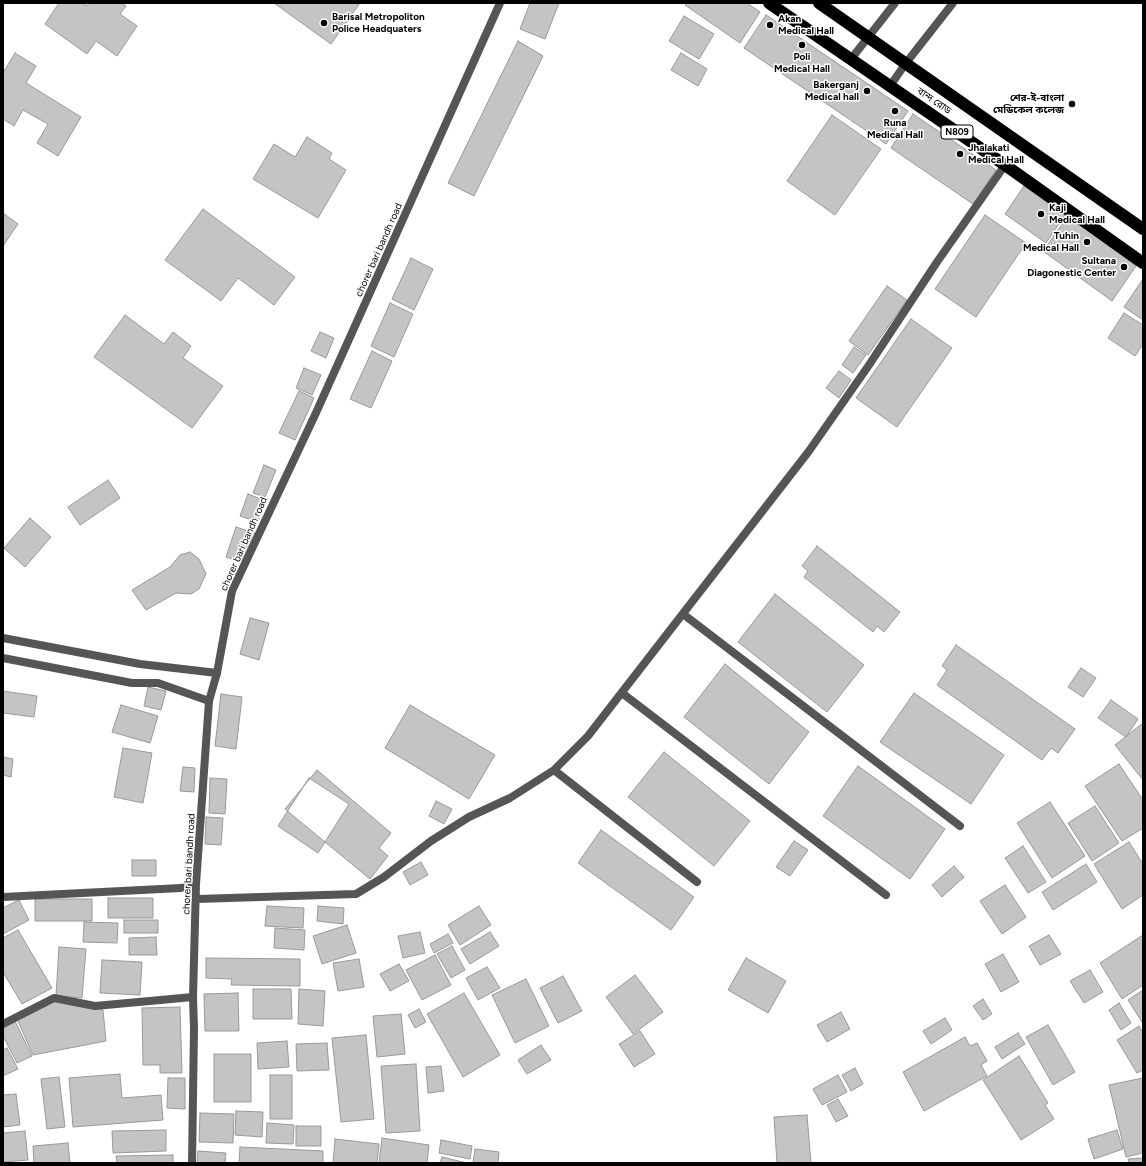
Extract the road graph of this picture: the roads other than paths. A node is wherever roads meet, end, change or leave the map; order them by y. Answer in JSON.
{"nodes":[{"id":1,"x":500,"y":3,"type":"edge"},
{"id":2,"x":769,"y":3,"type":"edge"},
{"id":3,"x":819,"y":3,"type":"edge"},
{"id":4,"x":895,"y":3,"type":"edge"},
{"id":5,"x":953,"y":3,"type":"edge"},
{"id":6,"x":869,"y":36,"type":"junction"},
{"id":7,"x":851,"y":59,"type":"junction"},
{"id":8,"x":906,"y":63,"type":"junction"},
{"id":9,"x":890,"y":86,"type":"junction"},
{"id":10,"x":1006,"y":165,"type":"junction"},
{"id":11,"x":1143,"y":229,"type":"edge"},
{"id":12,"x":1143,"y":263,"type":"edge"},
{"id":13,"x":683,"y":614,"type":"junction"},
{"id":14,"x":3,"y":638,"type":"edge"},
{"id":15,"x":3,"y":658,"type":"edge"},
{"id":16,"x":217,"y":673,"type":"junction"},
{"id":17,"x":622,"y":693,"type":"junction"},
{"id":18,"x":209,"y":701,"type":"junction"},
{"id":19,"x":554,"y":770,"type":"junction"},
{"id":20,"x":960,"y":826,"type":"dead end"},
{"id":21,"x":697,"y":882,"type":"dead end"},
{"id":22,"x":196,"y":884,"type":"junction"},
{"id":23,"x":886,"y":895,"type":"dead end"},
{"id":24,"x":3,"y":897,"type":"edge"},
{"id":25,"x":197,"y":899,"type":"junction"},
{"id":26,"x":193,"y":997,"type":"junction"},
{"id":27,"x":3,"y":1024,"type":"edge"},
{"id":28,"x":192,"y":1163,"type":"edge"}],
"edges":[{"from":1,"to":16,"type":"street","name":"chorer bari bandh road"},
{"from":2,"to":7,"type":"highway","name":"বান্দ রোড","number":"N809"},
{"from":3,"to":6,"type":"highway","name":"বান্দ রোড","number":"N809"},
{"from":4,"to":6,"type":"street"},
{"from":5,"to":8,"type":"street"},
{"from":6,"to":7,"type":"street"},
{"from":6,"to":8,"type":"highway","name":"বান্দ রোড","number":"N809"},
{"from":7,"to":9,"type":"highway","name":"বান্দ রোড","number":"N809"},
{"from":8,"to":9,"type":"street"},
{"from":8,"to":11,"type":"highway","name":"বান্দ রোড","number":"N809"},
{"from":9,"to":10,"type":"highway","name":"বান্দ রোড","number":"N809"},
{"from":10,"to":12,"type":"highway","name":"বান্দ রোড","number":"N809"},
{"from":10,"to":13,"type":"street"},
{"from":13,"to":17,"type":"street"},
{"from":13,"to":20,"type":"street"},
{"from":14,"to":16,"type":"street"},
{"from":15,"to":18,"type":"street"},
{"from":16,"to":18,"type":"street","name":"chorer bari bandh road"},
{"from":17,"to":19,"type":"street"},
{"from":17,"to":23,"type":"street"},
{"from":18,"to":22,"type":"street","name":"chorer bari bandh road"},
{"from":19,"to":21,"type":"street"},
{"from":19,"to":25,"type":"street"},
{"from":22,"to":24,"type":"street"},
{"from":22,"to":25,"type":"street","name":"chorer bari bandh road"},
{"from":25,"to":26,"type":"street","name":"chorer bari bandh road"},
{"from":26,"to":27,"type":"street"},
{"from":26,"to":28,"type":"street","name":"chorer bari bandh road"}]}
